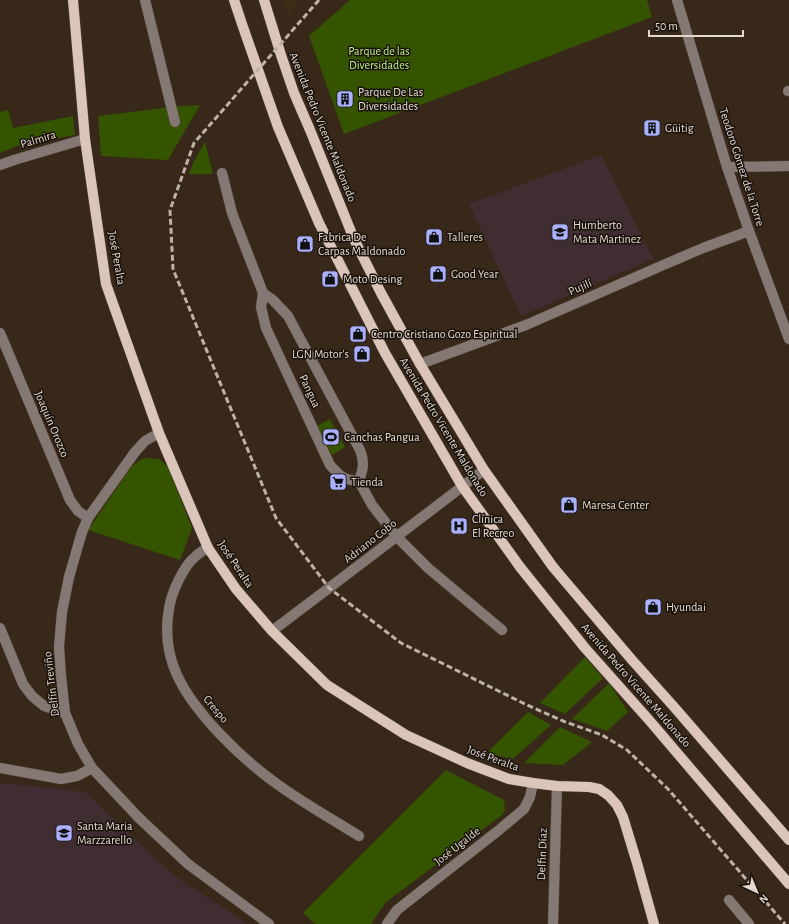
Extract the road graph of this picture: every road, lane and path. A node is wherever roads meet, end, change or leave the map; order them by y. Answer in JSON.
{"nodes":[{"id":1,"x":73,"y":0,"type":"edge"},
{"id":2,"x":145,"y":0,"type":"edge"},
{"id":3,"x":234,"y":0,"type":"edge"},
{"id":4,"x":264,"y":0,"type":"edge"},
{"id":5,"x":677,"y":0,"type":"edge"},
{"id":6,"x":175,"y":122,"type":"dead end"},
{"id":7,"x":85,"y":139,"type":"junction"},
{"id":8,"x":0,"y":165,"type":"edge"},
{"id":9,"x":789,"y":166,"type":"edge"},
{"id":10,"x":727,"y":167,"type":"junction"},
{"id":11,"x":222,"y":172,"type":"dead end"},
{"id":12,"x":749,"y":231,"type":"junction"},
{"id":13,"x":263,"y":294,"type":"junction"},
{"id":14,"x":0,"y":335,"type":"edge"},
{"id":15,"x":789,"y":339,"type":"edge"},
{"id":16,"x":420,"y":364,"type":"junction"},
{"id":17,"x":159,"y":433,"type":"junction"},
{"id":18,"x":484,"y":470,"type":"junction"},
{"id":19,"x":359,"y":481,"type":"junction"},
{"id":20,"x":462,"y":486,"type":"junction"},
{"id":21,"x":88,"y":518,"type":"junction"},
{"id":22,"x":397,"y":537,"type":"junction"},
{"id":23,"x":208,"y":548,"type":"junction"},
{"id":24,"x":0,"y":628,"type":"edge"},
{"id":25,"x":502,"y":630,"type":"dead end"},
{"id":26,"x":272,"y":631,"type":"junction"},
{"id":27,"x":66,"y":713,"type":"junction"},
{"id":28,"x":0,"y":768,"type":"edge"},
{"id":29,"x":92,"y":768,"type":"junction"},
{"id":30,"x":533,"y":783,"type":"junction"},
{"id":31,"x":557,"y":786,"type":"junction"},
{"id":32,"x":359,"y":836,"type":"dead end"},
{"id":33,"x":789,"y":840,"type":"edge"},
{"id":34,"x":789,"y":884,"type":"edge"},
{"id":35,"x":729,"y":900,"type":"dead end"},
{"id":36,"x":269,"y":924,"type":"edge"},
{"id":37,"x":387,"y":924,"type":"edge"},
{"id":38,"x":553,"y":924,"type":"edge"},
{"id":39,"x":654,"y":924,"type":"edge"},
{"id":40,"x":749,"y":924,"type":"edge"}],
"edges":[{"from":1,"to":7,"type":"main road","name":"José Peralta"},
{"from":2,"to":6,"type":"street"},
{"from":3,"to":20,"type":"main road","name":"Avenida Pedro Vicente Maldonado"},
{"from":4,"to":16,"type":"main road","name":"Avenida Pedro Vicente Maldonado"},
{"from":5,"to":10,"type":"street","name":"Teodoro Gómez de la Torre"},
{"from":7,"to":8,"type":"street","name":"Palmira"},
{"from":7,"to":17,"type":"main road","name":"José Peralta"},
{"from":9,"to":10,"type":"street"},
{"from":10,"to":12,"type":"street","name":"Teodoro Gómez de la Torre"},
{"from":11,"to":13,"type":"street","name":"Pangua"},
{"from":12,"to":15,"type":"street","name":"Teodoro Gómez de la Torre"},
{"from":12,"to":16,"type":"street","name":"Pujilí"},
{"from":13,"to":19,"type":"street","name":"Pangua"},
{"from":13,"to":19,"type":"street","name":"Pangua"},
{"from":14,"to":21,"type":"street","name":"Joaquín Orozco"},
{"from":16,"to":18,"type":"main road","name":"Avenida Pedro Vicente Maldonado"},
{"from":17,"to":21,"type":"street","name":"Delfín Treviño"},
{"from":17,"to":23,"type":"main road","name":"José Peralta"},
{"from":18,"to":20,"type":"street","name":"Adriano Cobo"},
{"from":18,"to":33,"type":"main road","name":"Avenida Pedro Vicente Maldonado"},
{"from":19,"to":22,"type":"street"},
{"from":20,"to":22,"type":"street","name":"Adriano Cobo"},
{"from":20,"to":34,"type":"main road","name":"Avenida Pedro Vicente Maldonado"},
{"from":21,"to":27,"type":"street","name":"Delfín Treviño"},
{"from":22,"to":25,"type":"street"},
{"from":22,"to":26,"type":"street","name":"Adriano Cobo"},
{"from":23,"to":26,"type":"main road","name":"José Peralta"},
{"from":23,"to":32,"type":"street","name":"Crespo"},
{"from":24,"to":27,"type":"street"},
{"from":26,"to":30,"type":"main road","name":"José Peralta"},
{"from":27,"to":29,"type":"street","name":"Delfín Treviño"},
{"from":28,"to":29,"type":"street"},
{"from":29,"to":36,"type":"street","name":"Delfín Treviño"},
{"from":30,"to":31,"type":"main road","name":"José Peralta"},
{"from":30,"to":37,"type":"street","name":"José Ugalde"},
{"from":31,"to":38,"type":"street","name":"Delfin Díaz"},
{"from":31,"to":39,"type":"main road","name":"José Peralta"},
{"from":35,"to":40,"type":"street"}]}
